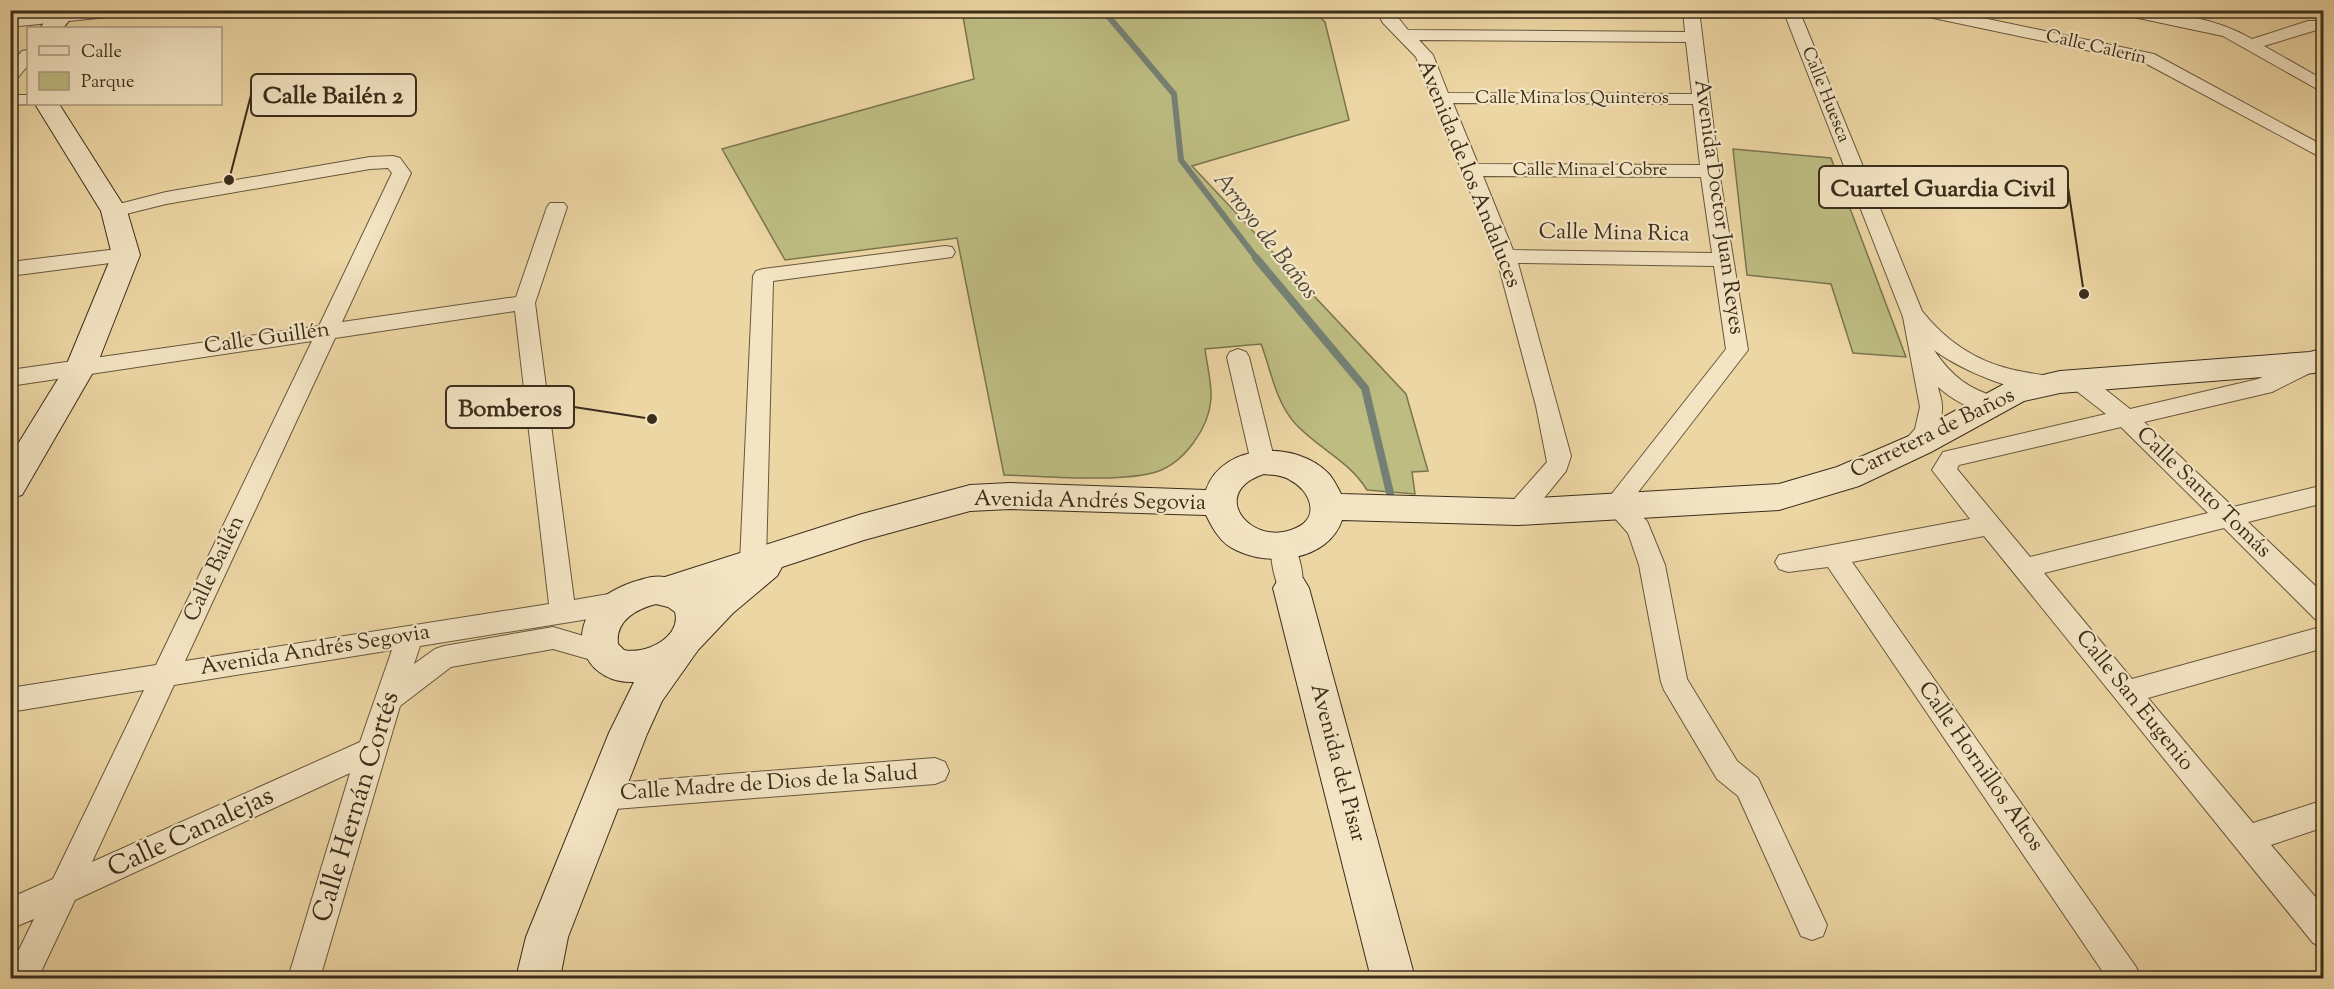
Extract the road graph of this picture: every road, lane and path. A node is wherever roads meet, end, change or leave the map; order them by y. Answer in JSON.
{"nodes":[{"id":1,"x":127,"y":10,"type":"edge"},
{"id":2,"x":1384,"y":10,"type":"edge"},
{"id":3,"x":1691,"y":10,"type":"edge"},
{"id":4,"x":1791,"y":10,"type":"edge"},
{"id":5,"x":1919,"y":10,"type":"edge"},
{"id":6,"x":2124,"y":10,"type":"edge"},
{"id":7,"x":2297,"y":15,"type":"dead end"},
{"id":8,"x":60,"y":19,"type":"edge"},
{"id":9,"x":10,"y":22,"type":"edge"},
{"id":10,"x":2319,"y":27,"type":"edge"},
{"id":11,"x":1403,"y":34,"type":"junction"},
{"id":12,"x":1695,"y":37,"type":"junction"},
{"id":13,"x":2249,"y":45,"type":"junction"},
{"id":14,"x":27,"y":56,"type":"edge"},
{"id":15,"x":10,"y":76,"type":"edge"},
{"id":16,"x":2324,"y":88,"type":"edge"},
{"id":17,"x":1441,"y":98,"type":"junction"},
{"id":18,"x":1703,"y":99,"type":"junction"},
{"id":19,"x":10,"y":100,"type":"edge"},
{"id":20,"x":27,"y":100,"type":"edge"},
{"id":21,"x":48,"y":105,"type":"edge"},
{"id":22,"x":2324,"y":154,"type":"edge"},
{"id":23,"x":1470,"y":170,"type":"junction"},
{"id":24,"x":1710,"y":171,"type":"junction"},
{"id":25,"x":557,"y":207,"type":"dead end"},
{"id":26,"x":114,"y":211,"type":"junction"},
{"id":27,"x":945,"y":252,"type":"dead end"},
{"id":28,"x":126,"y":255,"type":"junction"},
{"id":29,"x":1506,"y":256,"type":"junction"},
{"id":30,"x":1722,"y":260,"type":"junction"},
{"id":31,"x":10,"y":269,"type":"edge"},
{"id":32,"x":525,"y":303,"type":"junction"},
{"id":33,"x":1912,"y":314,"type":"junction"},
{"id":34,"x":326,"y":331,"type":"junction"},
{"id":35,"x":1917,"y":340,"type":"junction"},
{"id":36,"x":1238,"y":357,"type":"dead end"},
{"id":37,"x":1975,"y":365,"type":"junction"},
{"id":38,"x":2320,"y":365,"type":"edge"},
{"id":39,"x":81,"y":367,"type":"junction"},
{"id":40,"x":10,"y":378,"type":"edge"},
{"id":41,"x":2078,"y":380,"type":"junction"},
{"id":42,"x":2048,"y":384,"type":"junction"},
{"id":43,"x":1993,"y":403,"type":"junction"},
{"id":44,"x":2125,"y":417,"type":"junction"},
{"id":45,"x":1910,"y":448,"type":"junction"},
{"id":46,"x":1263,"y":462,"type":"junction"},
{"id":47,"x":10,"y":486,"type":"edge"},
{"id":48,"x":2324,"y":494,"type":"edge"},
{"id":49,"x":1218,"y":503,"type":"junction"},
{"id":50,"x":1615,"y":505,"type":"junction"},
{"id":51,"x":1328,"y":507,"type":"junction"},
{"id":52,"x":1518,"y":512,"type":"junction"},
{"id":53,"x":2228,"y":518,"type":"junction"},
{"id":54,"x":1989,"y":525,"type":"junction"},
{"id":55,"x":1283,"y":547,"type":"junction"},
{"id":56,"x":790,"y":552,"type":"junction"},
{"id":57,"x":1834,"y":556,"type":"junction"},
{"id":58,"x":753,"y":562,"type":"junction"},
{"id":59,"x":1788,"y":562,"type":"dead end"},
{"id":60,"x":2025,"y":568,"type":"junction"},
{"id":61,"x":1291,"y":588,"type":"joint"},
{"id":62,"x":667,"y":591,"type":"junction"},
{"id":63,"x":620,"y":603,"type":"junction"},
{"id":64,"x":2324,"y":611,"type":"edge"},
{"id":65,"x":563,"y":612,"type":"junction"},
{"id":66,"x":411,"y":635,"type":"junction"},
{"id":67,"x":685,"y":643,"type":"junction"},
{"id":68,"x":2319,"y":644,"type":"edge"},
{"id":69,"x":606,"y":657,"type":"junction"},
{"id":70,"x":165,"y":676,"type":"junction"},
{"id":71,"x":2126,"y":692,"type":"junction"},
{"id":72,"x":390,"y":698,"type":"junction"},
{"id":73,"x":10,"y":700,"type":"edge"},
{"id":74,"x":628,"y":733,"type":"junction"},
{"id":75,"x":371,"y":750,"type":"junction"},
{"id":76,"x":935,"y":771,"type":"dead end"},
{"id":77,"x":602,"y":797,"type":"junction"},
{"id":78,"x":2324,"y":813,"type":"edge"},
{"id":79,"x":2247,"y":839,"type":"junction"},
{"id":80,"x":62,"y":891,"type":"junction"},
{"id":81,"x":10,"y":914,"type":"edge"},
{"id":82,"x":1812,"y":925,"type":"dead end"},
{"id":83,"x":2324,"y":932,"type":"edge"},
{"id":84,"x":22,"y":978,"type":"edge"},
{"id":85,"x":304,"y":978,"type":"edge"},
{"id":86,"x":538,"y":978,"type":"edge"},
{"id":87,"x":1393,"y":978,"type":"edge"},
{"id":88,"x":2125,"y":978,"type":"edge"}],
"edges":[{"from":1,"to":8,"type":"street"},
{"from":2,"to":11,"type":"street","name":"Avenida de los Andaluces"},
{"from":3,"to":12,"type":"street","name":"Avenida Doctor Juan Reyes"},
{"from":4,"to":33,"type":"street","name":"Calle Huesca"},
{"from":5,"to":22,"type":"street","name":"Calle Calerín"},
{"from":6,"to":13,"type":"street"},
{"from":7,"to":10,"type":"street"},
{"from":8,"to":9,"type":"street"},
{"from":10,"to":13,"type":"street"},
{"from":11,"to":12,"type":"street"},
{"from":11,"to":17,"type":"street","name":"Avenida de los Andaluces"},
{"from":12,"to":18,"type":"street","name":"Avenida Doctor Juan Reyes"},
{"from":13,"to":16,"type":"street"},
{"from":14,"to":15,"type":"street"},
{"from":17,"to":18,"type":"street","name":"Calle Mina los Quinteros"},
{"from":17,"to":23,"type":"street","name":"Avenida de los Andaluces"},
{"from":18,"to":24,"type":"street","name":"Avenida Doctor Juan Reyes"},
{"from":19,"to":20,"type":"street"},
{"from":21,"to":26,"type":"main road"},
{"from":23,"to":24,"type":"street","name":"Calle Mina el Cobre"},
{"from":23,"to":29,"type":"street","name":"Avenida de los Andaluces"},
{"from":24,"to":30,"type":"street","name":"Avenida Doctor Juan Reyes"},
{"from":25,"to":32,"type":"street"},
{"from":26,"to":28,"type":"main road"},
{"from":26,"to":34,"type":"street","name":"Calle Bailén"},
{"from":27,"to":58,"type":"street"},
{"from":28,"to":31,"type":"street"},
{"from":28,"to":39,"type":"main road"},
{"from":29,"to":30,"type":"street","name":"Calle Mina Rica"},
{"from":29,"to":52,"type":"street","name":"Avenida de los Andaluces"},
{"from":30,"to":50,"type":"street","name":"Avenida Doctor Juan Reyes"},
{"from":32,"to":34,"type":"street","name":"Calle Guillén"},
{"from":32,"to":65,"type":"street"},
{"from":33,"to":35,"type":"street","name":"Calle Huesca"},
{"from":33,"to":37,"type":"street","name":"Calle Huesca"},
{"from":34,"to":39,"type":"street","name":"Calle Guillén"},
{"from":34,"to":70,"type":"street","name":"Calle Bailén"},
{"from":35,"to":43,"type":"street","name":"Calle Huesca"},
{"from":35,"to":45,"type":"street","name":"Calle Huesca"},
{"from":36,"to":46,"type":"street"},
{"from":37,"to":42,"type":"street","name":"Calle Huesca"},
{"from":37,"to":43,"type":"street","name":"Calle Huesca"},
{"from":38,"to":41,"type":"main road","name":"Carretera de Baños"},
{"from":38,"to":44,"type":"street"},
{"from":39,"to":40,"type":"street","name":"Calle Guillén"},
{"from":39,"to":47,"type":"main road"},
{"from":41,"to":42,"type":"main road","name":"Carretera de Baños"},
{"from":41,"to":44,"type":"street","name":"Calle Santo Tomás"},
{"from":42,"to":43,"type":"main road","name":"Carretera de Baños"},
{"from":43,"to":45,"type":"main road","name":"Carretera de Baños"},
{"from":44,"to":53,"type":"street","name":"Calle Santo Tomás"},
{"from":44,"to":54,"type":"street","name":"Calle San Eugenio"},
{"from":45,"to":50,"type":"main road","name":"Carretera de Baños"},
{"from":46,"to":49,"type":"main road"},
{"from":46,"to":51,"type":"main road"},
{"from":48,"to":53,"type":"street"},
{"from":49,"to":55,"type":"main road"},
{"from":49,"to":56,"type":"main road","name":"Avenida Andrés Segovia"},
{"from":50,"to":52,"type":"main road"},
{"from":50,"to":82,"type":"street"},
{"from":51,"to":52,"type":"main road"},
{"from":51,"to":55,"type":"main road"},
{"from":53,"to":60,"type":"street"},
{"from":53,"to":64,"type":"street","name":"Calle Santo Tomás"},
{"from":54,"to":57,"type":"street"},
{"from":54,"to":60,"type":"street","name":"Calle San Eugenio"},
{"from":55,"to":61,"type":"street","name":"Avenida del Pisar"},
{"from":56,"to":58,"type":"main road","name":"Avenida Andrés Segovia"},
{"from":56,"to":67,"type":"main road","name":"Avenida Andrés Segovia"},
{"from":57,"to":59,"type":"street"},
{"from":57,"to":88,"type":"street","name":"Calle Hornillos Altos"},
{"from":58,"to":62,"type":"main road","name":"Avenida Andrés Segovia"},
{"from":60,"to":71,"type":"street","name":"Calle San Eugenio"},
{"from":61,"to":87,"type":"main road","name":"Avenida del Pisar"},
{"from":62,"to":63,"type":"main road"},
{"from":62,"to":67,"type":"main road"},
{"from":63,"to":65,"type":"street","name":"Avenida Andrés Segovia"},
{"from":63,"to":69,"type":"main road"},
{"from":65,"to":66,"type":"street","name":"Avenida Andrés Segovia"},
{"from":66,"to":70,"type":"street","name":"Avenida Andrés Segovia"},
{"from":66,"to":72,"type":"street","name":"Calle Hernán Cortés"},
{"from":67,"to":69,"type":"main road"},
{"from":67,"to":74,"type":"main road"},
{"from":68,"to":71,"type":"street"},
{"from":69,"to":72,"type":"street","name":"Avenida Andrés Segovia"},
{"from":69,"to":74,"type":"main road"},
{"from":70,"to":73,"type":"street","name":"Avenida Andrés Segovia"},
{"from":70,"to":80,"type":"street","name":"Calle Bailén"},
{"from":71,"to":79,"type":"street","name":"Calle San Eugenio"},
{"from":72,"to":75,"type":"street","name":"Calle Hernán Cortés"},
{"from":74,"to":77,"type":"main road"},
{"from":75,"to":80,"type":"street","name":"Calle Canalejas"},
{"from":75,"to":85,"type":"street","name":"Calle Hernán Cortés"},
{"from":76,"to":77,"type":"street","name":"Calle Madre de Dios de la Salud"},
{"from":77,"to":86,"type":"main road"},
{"from":78,"to":79,"type":"street"},
{"from":79,"to":83,"type":"street","name":"Calle San Eugenio"},
{"from":80,"to":81,"type":"street","name":"Calle Canalejas"},
{"from":80,"to":84,"type":"street","name":"Calle Bailén"}]}
